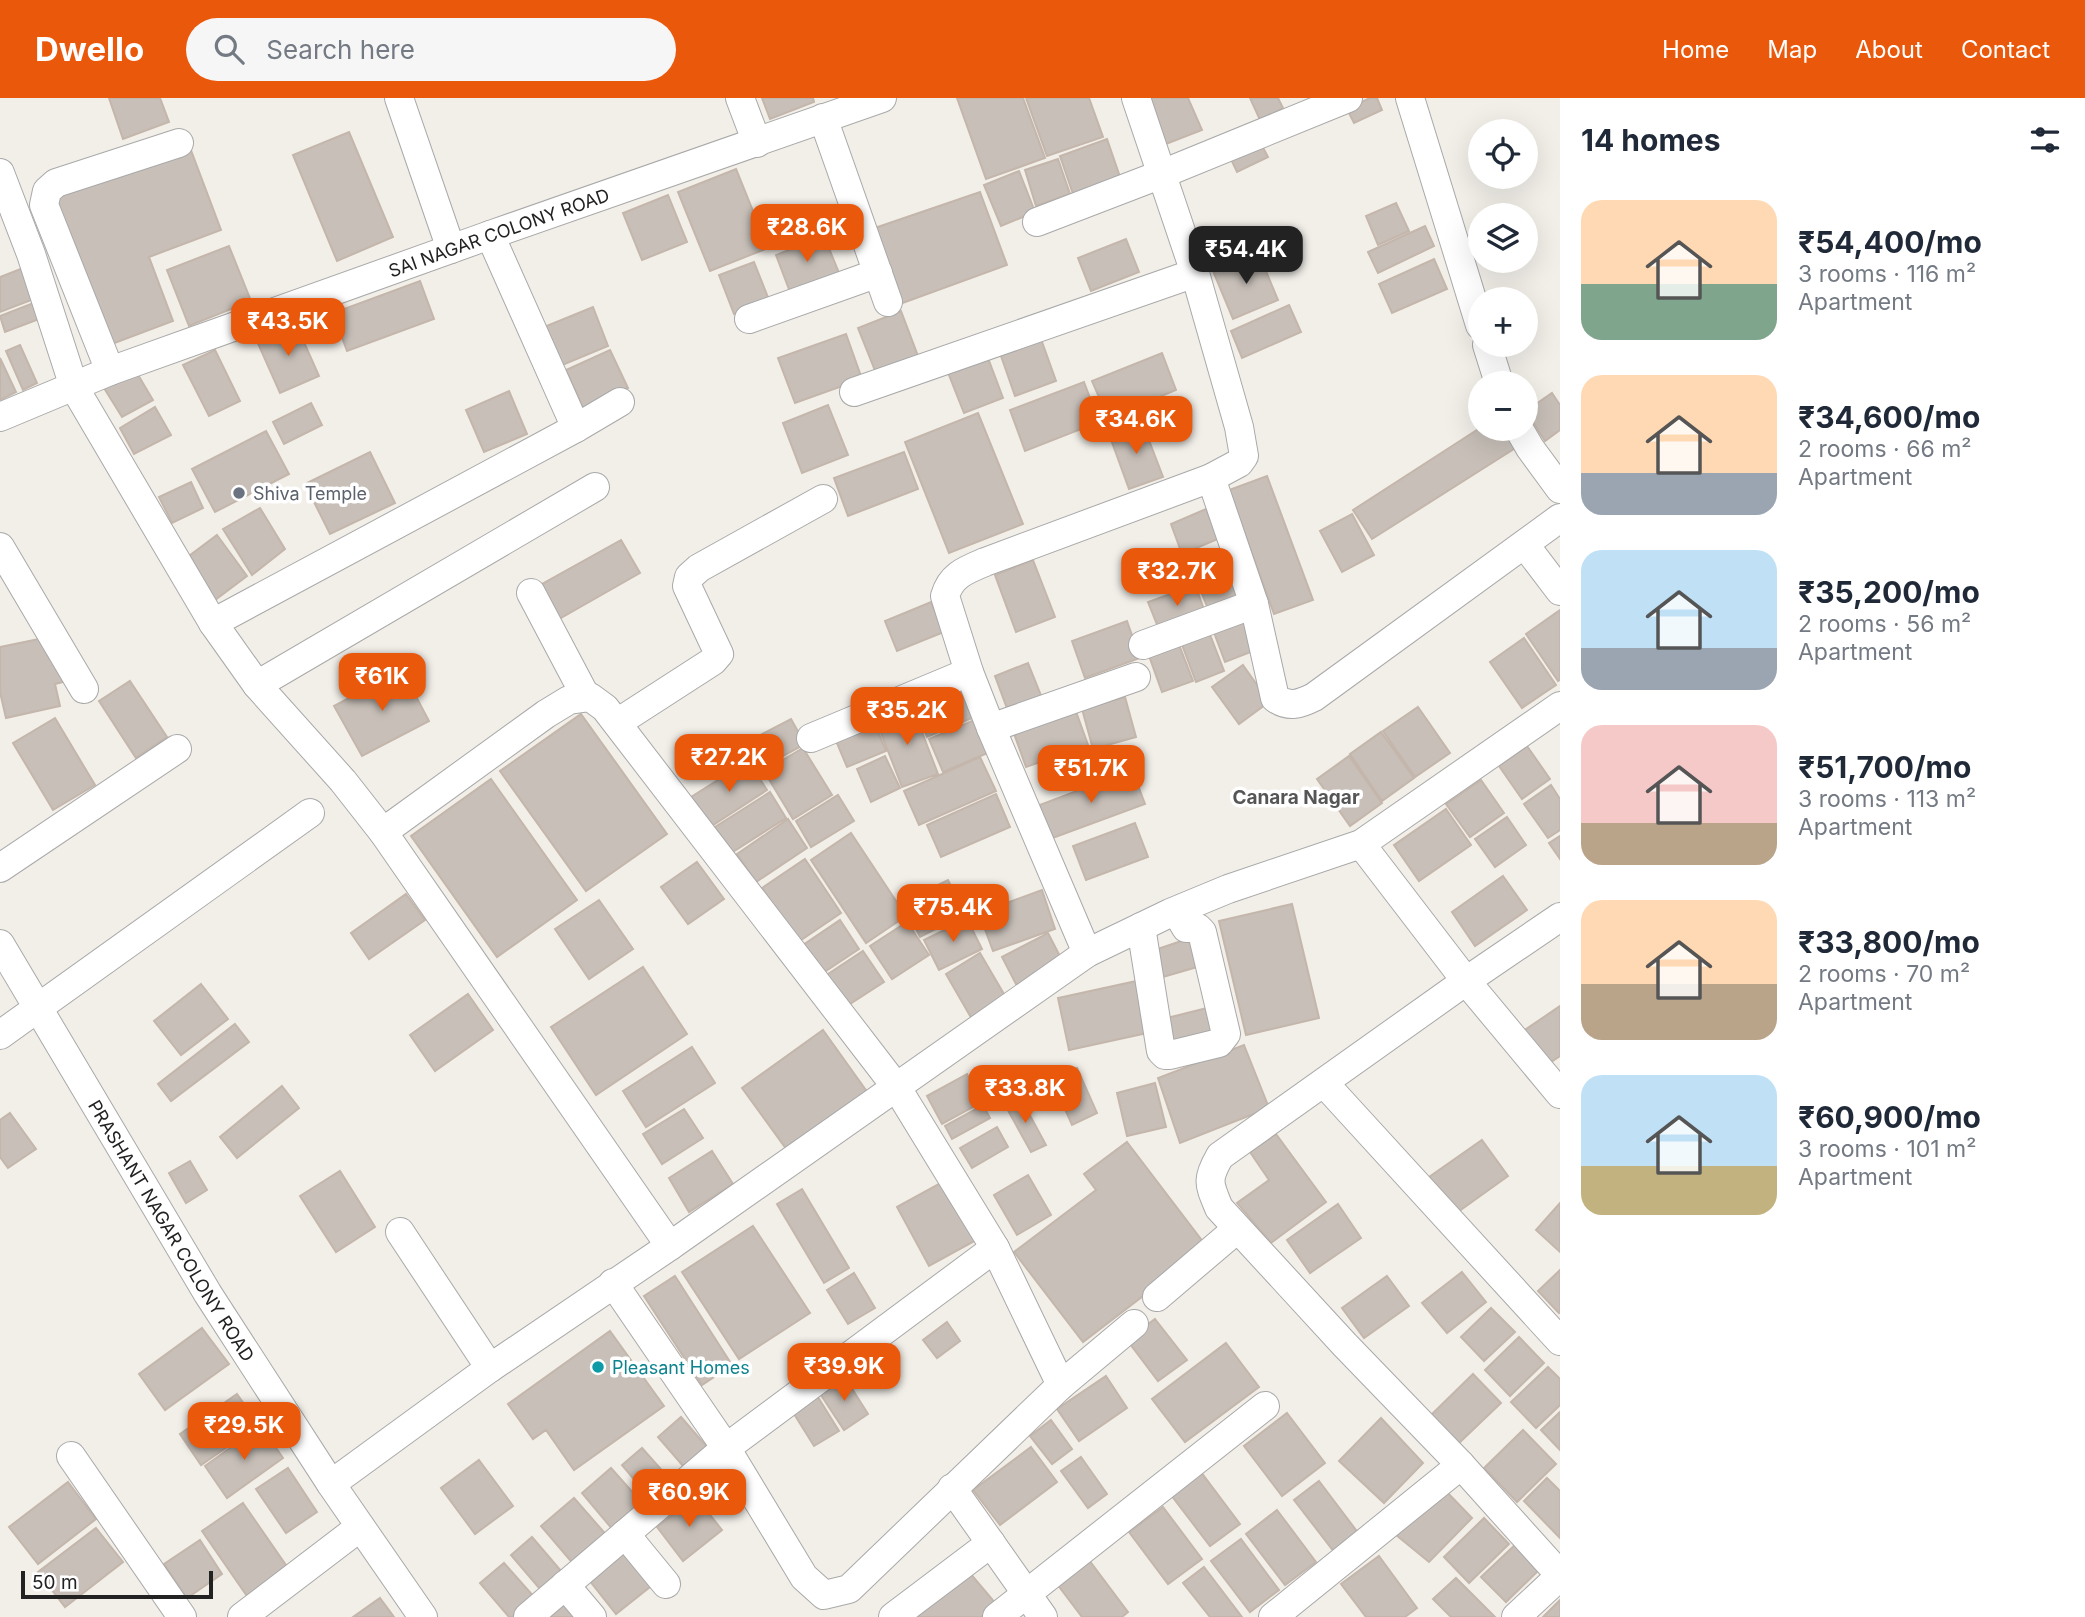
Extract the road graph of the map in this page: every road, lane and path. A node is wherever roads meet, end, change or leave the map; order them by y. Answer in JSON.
{"nodes":[{"id":1,"x":399,"y":98,"type":"edge"},
{"id":2,"x":740,"y":98,"type":"edge"},
{"id":3,"x":882,"y":98,"type":"edge"},
{"id":4,"x":1136,"y":98,"type":"edge"},
{"id":5,"x":1348,"y":98,"type":"edge"},
{"id":6,"x":1410,"y":98,"type":"edge"},
{"id":7,"x":823,"y":118,"type":"junction"},
{"id":8,"x":179,"y":143,"type":"dead end"},
{"id":9,"x":757,"y":143,"type":"junction"},
{"id":10,"x":0,"y":173,"type":"edge"},
{"id":11,"x":1162,"y":174,"type":"junction"},
{"id":12,"x":1037,"y":222,"type":"dead end"},
{"id":13,"x":490,"y":234,"type":"junction"},
{"id":14,"x":451,"y":249,"type":"junction"},
{"id":15,"x":68,"y":264,"type":"junction"},
{"id":16,"x":878,"y":273,"type":"junction"},
{"id":17,"x":1195,"y":273,"type":"junction"},
{"id":18,"x":37,"y":275,"type":"junction"},
{"id":19,"x":1468,"y":287,"type":"edge"},
{"id":20,"x":888,"y":302,"type":"dead end"},
{"id":21,"x":749,"y":319,"type":"dead end"},
{"id":22,"x":110,"y":371,"type":"junction"},
{"id":23,"x":74,"y":387,"type":"junction"},
{"id":24,"x":854,"y":392,"type":"dead end"},
{"id":25,"x":620,"y":402,"type":"dead end"},
{"id":26,"x":0,"y":417,"type":"edge"},
{"id":27,"x":576,"y":428,"type":"junction"},
{"id":28,"x":1526,"y":441,"type":"edge"},
{"id":29,"x":1211,"y":478,"type":"junction"},
{"id":30,"x":595,"y":487,"type":"dead end"},
{"id":31,"x":1560,"y":489,"type":"edge"},
{"id":32,"x":823,"y":499,"type":"dead end"},
{"id":33,"x":1560,"y":519,"type":"edge"},
{"id":34,"x":1525,"y":545,"type":"junction"},
{"id":35,"x":0,"y":547,"type":"edge"},
{"id":36,"x":1560,"y":591,"type":"edge"},
{"id":37,"x":531,"y":593,"type":"dead end"},
{"id":38,"x":1254,"y":604,"type":"junction"},
{"id":39,"x":213,"y":623,"type":"junction"},
{"id":40,"x":1143,"y":645,"type":"dead end"},
{"id":41,"x":969,"y":672,"type":"junction"},
{"id":42,"x":1136,"y":677,"type":"dead end"},
{"id":43,"x":257,"y":685,"type":"junction"},
{"id":44,"x":84,"y":689,"type":"dead end"},
{"id":45,"x":586,"y":697,"type":"junction"},
{"id":46,"x":1560,"y":706,"type":"edge"},
{"id":47,"x":617,"y":723,"type":"junction"},
{"id":48,"x":991,"y":728,"type":"junction"},
{"id":49,"x":811,"y":738,"type":"dead end"},
{"id":50,"x":177,"y":749,"type":"dead end"},
{"id":51,"x":310,"y":813,"type":"dead end"},
{"id":52,"x":383,"y":832,"type":"junction"},
{"id":53,"x":1360,"y":844,"type":"junction"},
{"id":54,"x":0,"y":868,"type":"edge"},
{"id":55,"x":1176,"y":911,"type":"junction"},
{"id":56,"x":1560,"y":917,"type":"edge"},
{"id":57,"x":1141,"y":927,"type":"junction"},
{"id":58,"x":0,"y":944,"type":"edge"},
{"id":59,"x":1087,"y":953,"type":"junction"},
{"id":60,"x":1466,"y":981,"type":"junction"},
{"id":61,"x":38,"y":1006,"type":"junction"},
{"id":62,"x":0,"y":1035,"type":"edge"},
{"id":63,"x":1324,"y":1083,"type":"junction"},
{"id":64,"x":897,"y":1088,"type":"junction"},
{"id":65,"x":1560,"y":1094,"type":"edge"},
{"id":66,"x":1237,"y":1229,"type":"junction"},
{"id":67,"x":400,"y":1232,"type":"dead end"},
{"id":68,"x":670,"y":1246,"type":"junction"},
{"id":69,"x":995,"y":1248,"type":"junction"},
{"id":70,"x":613,"y":1283,"type":"junction"},
{"id":71,"x":1157,"y":1297,"type":"dead end"},
{"id":72,"x":1134,"y":1324,"type":"dead end"},
{"id":73,"x":1560,"y":1341,"type":"edge"},
{"id":74,"x":490,"y":1368,"type":"junction"},
{"id":75,"x":1061,"y":1385,"type":"junction"},
{"id":76,"x":1265,"y":1406,"type":"dead end"},
{"id":77,"x":726,"y":1448,"type":"junction"},
{"id":78,"x":71,"y":1456,"type":"dead end"},
{"id":79,"x":1461,"y":1465,"type":"junction"},
{"id":80,"x":331,"y":1484,"type":"junction"},
{"id":81,"x":952,"y":1488,"type":"junction"},
{"id":82,"x":360,"y":1528,"type":"junction"},
{"id":83,"x":625,"y":1534,"type":"junction"},
{"id":84,"x":991,"y":1543,"type":"junction"},
{"id":85,"x":1560,"y":1576,"type":"edge"},
{"id":86,"x":666,"y":1584,"type":"dead end"},
{"id":87,"x":565,"y":1585,"type":"junction"},
{"id":88,"x":1026,"y":1592,"type":"junction"},
{"id":89,"x":182,"y":1617,"type":"edge"},
{"id":90,"x":242,"y":1617,"type":"edge"},
{"id":91,"x":424,"y":1617,"type":"edge"},
{"id":92,"x":528,"y":1617,"type":"edge"},
{"id":93,"x":592,"y":1617,"type":"edge"},
{"id":94,"x":893,"y":1617,"type":"edge"},
{"id":95,"x":997,"y":1617,"type":"edge"},
{"id":96,"x":1044,"y":1617,"type":"edge"},
{"id":97,"x":1273,"y":1617,"type":"edge"},
{"id":98,"x":1516,"y":1617,"type":"edge"}],
"edges":[{"from":1,"to":14,"type":"street"},
{"from":2,"to":9,"type":"street"},
{"from":3,"to":7,"type":"street","name":"SAI NAGAR COLONY ROAD"},
{"from":4,"to":11,"type":"street"},
{"from":5,"to":11,"type":"street"},
{"from":6,"to":19,"type":"street"},
{"from":7,"to":9,"type":"street","name":"SAI NAGAR COLONY ROAD"},
{"from":7,"to":16,"type":"street"},
{"from":8,"to":15,"type":"street"},
{"from":9,"to":13,"type":"street","name":"SAI NAGAR COLONY ROAD"},
{"from":10,"to":18,"type":"street"},
{"from":11,"to":12,"type":"street"},
{"from":11,"to":17,"type":"street"},
{"from":13,"to":14,"type":"street","name":"SAI NAGAR COLONY ROAD"},
{"from":13,"to":27,"type":"street"},
{"from":14,"to":22,"type":"street","name":"SAI NAGAR COLONY ROAD"},
{"from":15,"to":18,"type":"street"},
{"from":15,"to":22,"type":"street"},
{"from":16,"to":20,"type":"street"},
{"from":16,"to":21,"type":"street"},
{"from":17,"to":24,"type":"street"},
{"from":17,"to":29,"type":"street"},
{"from":18,"to":23,"type":"street"},
{"from":22,"to":23,"type":"street","name":"SAI NAGAR COLONY ROAD"},
{"from":23,"to":26,"type":"street","name":"SAI NAGAR COLONY ROAD"},
{"from":23,"to":39,"type":"street"},
{"from":25,"to":27,"type":"street"},
{"from":27,"to":39,"type":"street"},
{"from":28,"to":31,"type":"street"},
{"from":29,"to":38,"type":"street"},
{"from":29,"to":41,"type":"street"},
{"from":30,"to":43,"type":"street"},
{"from":32,"to":47,"type":"street"},
{"from":33,"to":34,"type":"street"},
{"from":34,"to":36,"type":"street"},
{"from":34,"to":38,"type":"street"},
{"from":35,"to":44,"type":"street"},
{"from":37,"to":45,"type":"street"},
{"from":38,"to":40,"type":"street"},
{"from":39,"to":43,"type":"street"},
{"from":41,"to":48,"type":"street"},
{"from":41,"to":49,"type":"street"},
{"from":42,"to":48,"type":"street"},
{"from":43,"to":52,"type":"street"},
{"from":45,"to":47,"type":"street"},
{"from":45,"to":52,"type":"street"},
{"from":46,"to":53,"type":"street"},
{"from":47,"to":64,"type":"street"},
{"from":48,"to":59,"type":"street"},
{"from":50,"to":54,"type":"street"},
{"from":51,"to":61,"type":"street"},
{"from":52,"to":68,"type":"street"},
{"from":53,"to":55,"type":"street"},
{"from":53,"to":60,"type":"street"},
{"from":55,"to":57,"type":"street"},
{"from":55,"to":57,"type":"street"},
{"from":56,"to":60,"type":"street"},
{"from":57,"to":59,"type":"street"},
{"from":58,"to":61,"type":"street","name":"PRASHANT NAGAR COLONY ROAD"},
{"from":59,"to":64,"type":"street"},
{"from":60,"to":63,"type":"street"},
{"from":60,"to":65,"type":"street"},
{"from":61,"to":62,"type":"street"},
{"from":61,"to":80,"type":"street","name":"PRASHANT NAGAR COLONY ROAD"},
{"from":63,"to":66,"type":"street"},
{"from":63,"to":73,"type":"street"},
{"from":64,"to":68,"type":"street"},
{"from":64,"to":69,"type":"street"},
{"from":66,"to":71,"type":"street"},
{"from":66,"to":79,"type":"street"},
{"from":67,"to":74,"type":"street"},
{"from":68,"to":70,"type":"street"},
{"from":69,"to":75,"type":"street"},
{"from":69,"to":77,"type":"street"},
{"from":70,"to":74,"type":"street"},
{"from":70,"to":77,"type":"street"},
{"from":72,"to":75,"type":"street"},
{"from":74,"to":80,"type":"street"},
{"from":75,"to":81,"type":"street"},
{"from":76,"to":88,"type":"street"},
{"from":77,"to":81,"type":"street"},
{"from":77,"to":83,"type":"street"},
{"from":78,"to":89,"type":"street"},
{"from":79,"to":85,"type":"street"},
{"from":79,"to":97,"type":"street"},
{"from":80,"to":82,"type":"street","name":"PRASHANT NAGAR COLONY ROAD"},
{"from":81,"to":84,"type":"street"},
{"from":82,"to":90,"type":"street"},
{"from":82,"to":91,"type":"street","name":"PRASHANT NAGAR COLONY ROAD"},
{"from":83,"to":86,"type":"street"},
{"from":83,"to":87,"type":"street"},
{"from":84,"to":88,"type":"street"},
{"from":84,"to":94,"type":"street"},
{"from":85,"to":98,"type":"street"},
{"from":87,"to":92,"type":"street"},
{"from":87,"to":93,"type":"street"},
{"from":88,"to":95,"type":"street"},
{"from":88,"to":96,"type":"street"}]}
